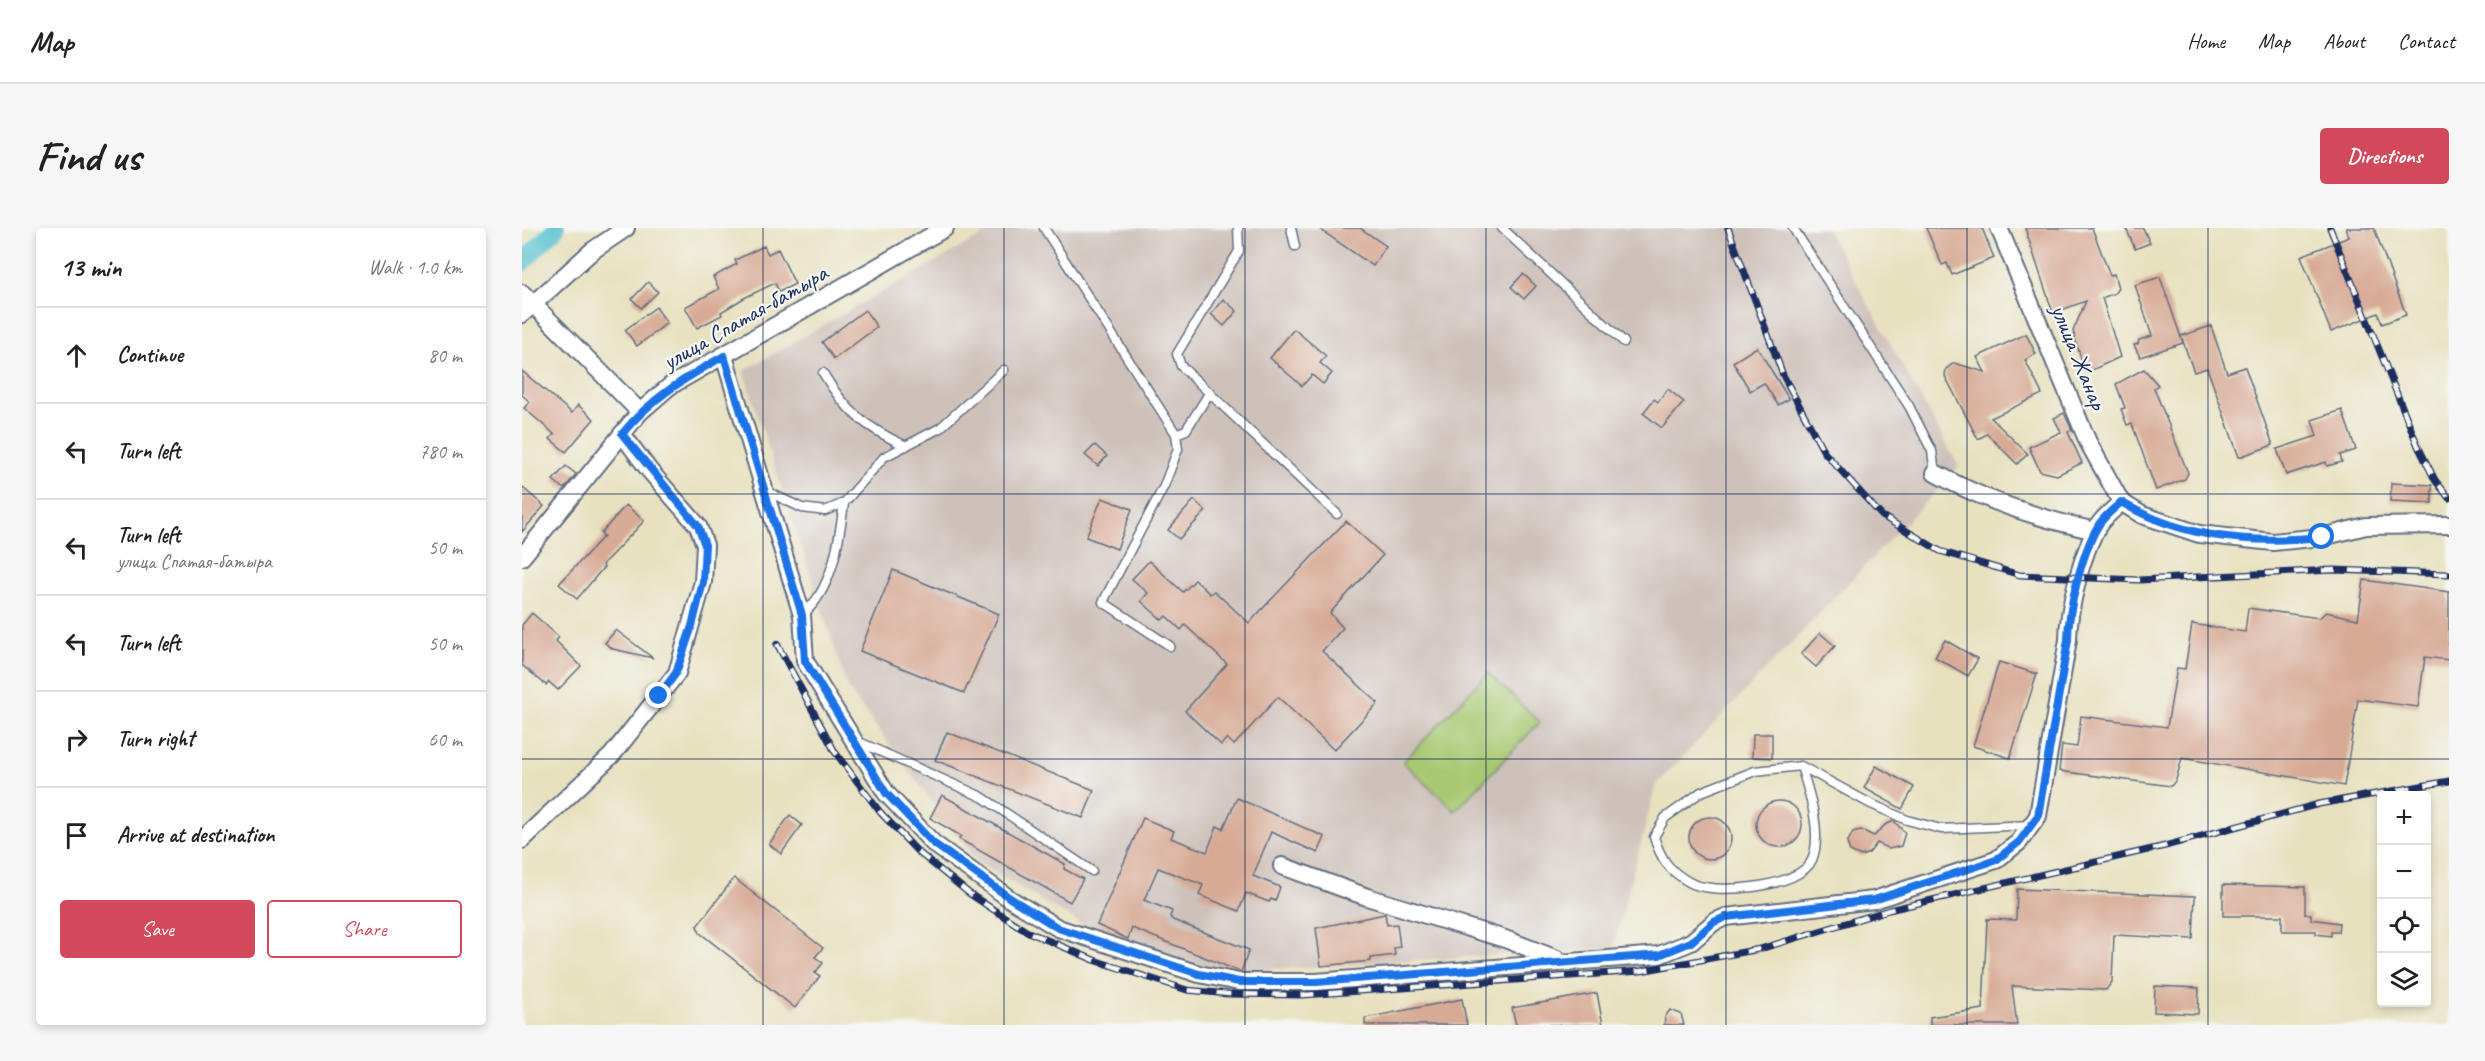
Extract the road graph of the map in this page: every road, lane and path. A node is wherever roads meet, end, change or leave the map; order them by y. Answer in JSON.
{"nodes":[{"id":1,"x":626,"y":228,"type":"edge"},
{"id":2,"x":945,"y":228,"type":"edge"},
{"id":3,"x":1044,"y":228,"type":"edge"},
{"id":4,"x":1238,"y":228,"type":"edge"},
{"id":5,"x":1291,"y":228,"type":"edge"},
{"id":6,"x":1502,"y":228,"type":"edge"},
{"id":7,"x":1793,"y":228,"type":"edge"},
{"id":8,"x":1999,"y":228,"type":"edge"},
{"id":9,"x":1295,"y":246,"type":"dead end"},
{"id":10,"x":526,"y":301,"type":"edge"},
{"id":11,"x":1624,"y":342,"type":"dead end"},
{"id":12,"x":724,"y":356,"type":"junction"},
{"id":13,"x":1004,"y":370,"type":"dead end"},
{"id":14,"x":822,"y":373,"type":"dead end"},
{"id":15,"x":1210,"y":392,"type":"junction"},
{"id":16,"x":640,"y":412,"type":"junction"},
{"id":17,"x":622,"y":434,"type":"junction"},
{"id":18,"x":1176,"y":434,"type":"junction"},
{"id":19,"x":906,"y":446,"type":"junction"},
{"id":20,"x":1935,"y":473,"type":"joint"},
{"id":21,"x":766,"y":491,"type":"junction"},
{"id":22,"x":2121,"y":502,"type":"junction"},
{"id":23,"x":844,"y":503,"type":"junction"},
{"id":24,"x":1337,"y":514,"type":"dead end"},
{"id":25,"x":2449,"y":525,"type":"edge"},
{"id":26,"x":2096,"y":531,"type":"junction"},
{"id":27,"x":522,"y":557,"type":"edge"},
{"id":28,"x":802,"y":615,"type":"junction"},
{"id":29,"x":1170,"y":646,"type":"dead end"},
{"id":30,"x":854,"y":740,"type":"junction"},
{"id":31,"x":1801,"y":766,"type":"junction"},
{"id":32,"x":2031,"y":825,"type":"junction"},
{"id":33,"x":522,"y":840,"type":"edge"},
{"id":34,"x":1282,"y":866,"type":"dead end"},
{"id":35,"x":1092,"y":871,"type":"dead end"},
{"id":36,"x":1564,"y":961,"type":"junction"}],
"edges":[{"from":1,"to":10,"type":"street"},
{"from":2,"to":12,"type":"street","name":"улица Спатая-батыра"},
{"from":3,"to":18,"type":"lane"},
{"from":4,"to":15,"type":"lane"},
{"from":5,"to":9,"type":"lane"},
{"from":6,"to":11,"type":"lane"},
{"from":7,"to":20,"type":"lane"},
{"from":8,"to":22,"type":"street","name":"улица Жанар"},
{"from":10,"to":16,"type":"street"},
{"from":12,"to":16,"type":"street","name":"улица Спатая-батыра"},
{"from":12,"to":21,"type":"street"},
{"from":13,"to":19,"type":"lane"},
{"from":14,"to":19,"type":"lane"},
{"from":15,"to":18,"type":"lane"},
{"from":15,"to":24,"type":"lane"},
{"from":16,"to":17,"type":"street","name":"улица Спатая-батыра"},
{"from":17,"to":27,"type":"street","name":"улица Спатая-батыра"},
{"from":17,"to":33,"type":"street"},
{"from":18,"to":29,"type":"lane"},
{"from":19,"to":23,"type":"lane"},
{"from":20,"to":26,"type":"street"},
{"from":21,"to":23,"type":"lane"},
{"from":21,"to":28,"type":"street"},
{"from":22,"to":25,"type":"street"},
{"from":22,"to":26,"type":"street"},
{"from":23,"to":28,"type":"lane"},
{"from":26,"to":32,"type":"street"},
{"from":28,"to":30,"type":"street"},
{"from":30,"to":35,"type":"lane"},
{"from":30,"to":36,"type":"street"},
{"from":31,"to":31,"type":"lane"},
{"from":31,"to":32,"type":"lane"},
{"from":32,"to":36,"type":"street"},
{"from":34,"to":36,"type":"street"}]}
